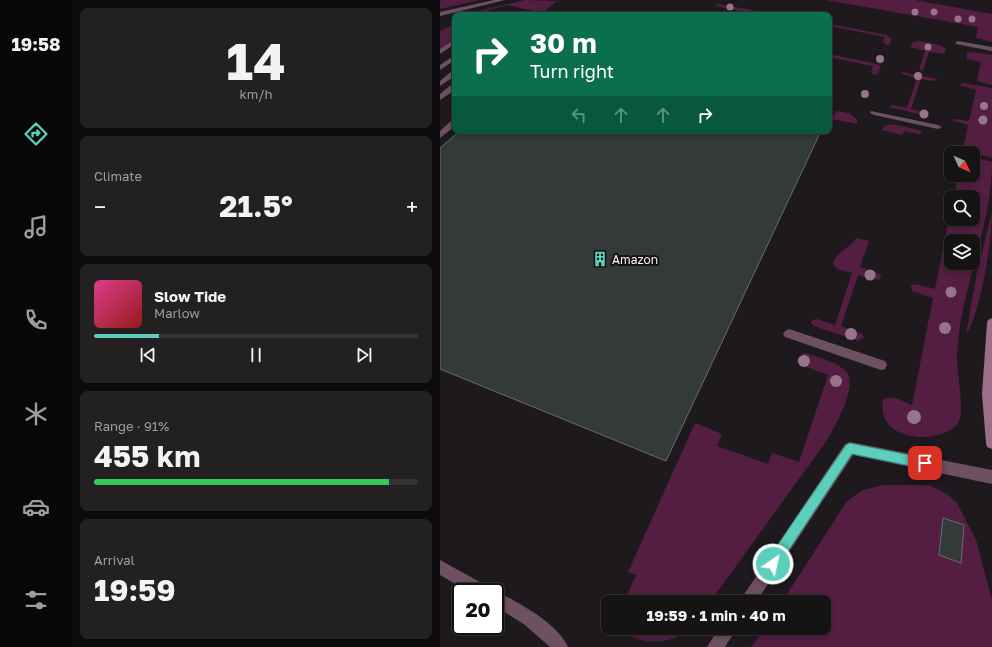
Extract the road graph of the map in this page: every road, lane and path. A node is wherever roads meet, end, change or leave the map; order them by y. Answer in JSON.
{"nodes":[{"id":1,"x":502,"y":0,"type":"edge"},
{"id":2,"x":440,"y":14,"type":"edge"},
{"id":3,"x":452,"y":43,"type":"edge"},
{"id":4,"x":958,"y":43,"type":"dead end"},
{"id":5,"x":992,"y":49,"type":"edge"},
{"id":6,"x":452,"y":51,"type":"edge"},
{"id":7,"x":440,"y":52,"type":"edge"},
{"id":8,"x":452,"y":59,"type":"edge"},
{"id":9,"x":440,"y":60,"type":"edge"},
{"id":10,"x":452,"y":67,"type":"edge"},
{"id":11,"x":440,"y":68,"type":"edge"},
{"id":12,"x":452,"y":75,"type":"edge"},
{"id":13,"x":440,"y":76,"type":"edge"},
{"id":14,"x":440,"y":84,"type":"edge"},
{"id":15,"x":452,"y":88,"type":"edge"},
{"id":16,"x":440,"y":98,"type":"edge"},
{"id":17,"x":874,"y":112,"type":"dead end"},
{"id":18,"x":452,"y":125,"type":"edge"},
{"id":19,"x":938,"y":127,"type":"dead end"},
{"id":20,"x":440,"y":135,"type":"edge"},
{"id":21,"x":992,"y":323,"type":"edge"},
{"id":22,"x":789,"y":334,"type":"dead end"},
{"id":23,"x":881,"y":365,"type":"dead end"},
{"id":24,"x":992,"y":443,"type":"edge"},
{"id":25,"x":992,"y":477,"type":"edge"},
{"id":26,"x":440,"y":567,"type":"edge"},
{"id":27,"x":468,"y":583,"type":"edge"},
{"id":28,"x":752,"y":595,"type":"edge"},
{"id":29,"x":504,"y":603,"type":"edge"},
{"id":30,"x":724,"y":635,"type":"edge"},
{"id":31,"x":560,"y":647,"type":"edge"},
{"id":32,"x":715,"y":647,"type":"edge"}],
"edges":[{"from":1,"to":2,"type":"lane"},
{"from":3,"to":7,"type":"lane"},
{"from":4,"to":5,"type":"lane"},
{"from":6,"to":9,"type":"lane"},
{"from":8,"to":11,"type":"lane"},
{"from":10,"to":13,"type":"lane"},
{"from":12,"to":14,"type":"lane"},
{"from":15,"to":16,"type":"lane"},
{"from":17,"to":19,"type":"lane"},
{"from":18,"to":20,"type":"lane"},
{"from":21,"to":24,"type":"main road"},
{"from":22,"to":23,"type":"lane"},
{"from":25,"to":28,"type":"lane"},
{"from":26,"to":27,"type":"lane"},
{"from":29,"to":31,"type":"lane"},
{"from":30,"to":32,"type":"lane"}]}
